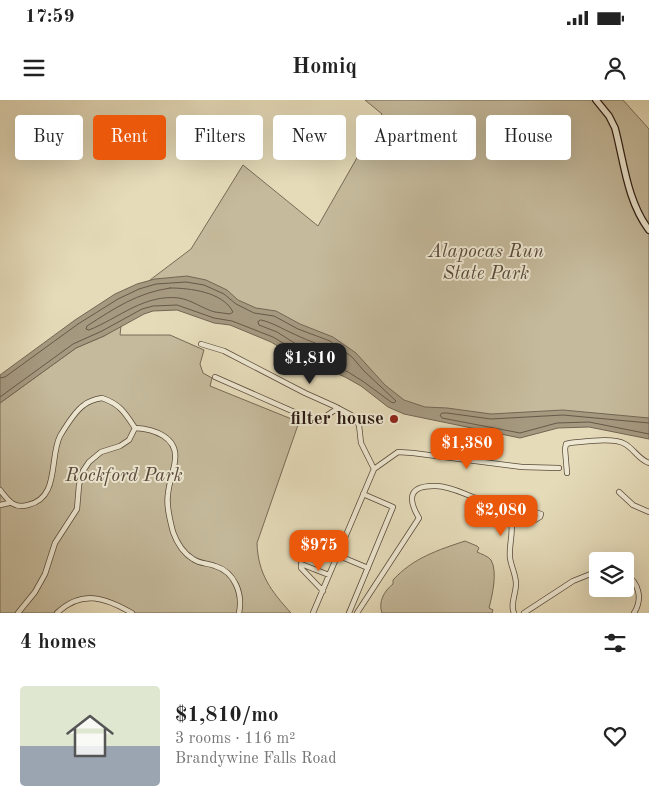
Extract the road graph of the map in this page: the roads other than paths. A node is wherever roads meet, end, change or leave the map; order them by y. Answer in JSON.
{"nodes":[{"id":1,"x":596,"y":100,"type":"edge"},
{"id":2,"x":649,"y":230,"type":"edge"},
{"id":3,"x":201,"y":344,"type":"dead end"},
{"id":4,"x":215,"y":377,"type":"dead end"},
{"id":5,"x":338,"y":408,"type":"junction"},
{"id":6,"x":135,"y":428,"type":"junction"},
{"id":7,"x":649,"y":463,"type":"edge"},
{"id":8,"x":559,"y":468,"type":"dead end"},
{"id":9,"x":374,"y":469,"type":"junction"},
{"id":10,"x":567,"y":473,"type":"dead end"},
{"id":11,"x":0,"y":490,"type":"edge"},
{"id":12,"x":619,"y":492,"type":"dead end"},
{"id":13,"x":363,"y":494,"type":"junction"},
{"id":14,"x":9,"y":503,"type":"junction"},
{"id":15,"x":0,"y":505,"type":"edge"},
{"id":16,"x":649,"y":512,"type":"edge"},
{"id":17,"x":526,"y":521,"type":"dead end"},
{"id":18,"x":511,"y":522,"type":"junction"},
{"id":19,"x":337,"y":555,"type":"junction"},
{"id":20,"x":368,"y":568,"type":"junction"},
{"id":21,"x":329,"y":575,"type":"junction"},
{"id":22,"x":589,"y":575,"type":"edge"},
{"id":23,"x":634,"y":582,"type":"edge"},
{"id":24,"x":323,"y":591,"type":"junction"},
{"id":25,"x":18,"y":613,"type":"edge"},
{"id":26,"x":57,"y":613,"type":"edge"},
{"id":27,"x":132,"y":613,"type":"edge"},
{"id":28,"x":239,"y":613,"type":"edge"},
{"id":29,"x":313,"y":613,"type":"edge"},
{"id":30,"x":349,"y":613,"type":"edge"},
{"id":31,"x":356,"y":613,"type":"edge"},
{"id":32,"x":514,"y":613,"type":"edge"},
{"id":33,"x":524,"y":613,"type":"edge"},
{"id":34,"x":634,"y":613,"type":"edge"}],
"edges":[{"from":1,"to":2,"type":"street"},
{"from":3,"to":5,"type":"street"},
{"from":4,"to":5,"type":"street"},
{"from":5,"to":9,"type":"street"},
{"from":6,"to":14,"type":"street"},
{"from":6,"to":25,"type":"street"},
{"from":6,"to":28,"type":"street"},
{"from":7,"to":10,"type":"street"},
{"from":8,"to":9,"type":"street"},
{"from":9,"to":13,"type":"street"},
{"from":11,"to":14,"type":"street"},
{"from":12,"to":16,"type":"street"},
{"from":13,"to":19,"type":"street"},
{"from":13,"to":20,"type":"street"},
{"from":14,"to":15,"type":"street"},
{"from":17,"to":18,"type":"street"},
{"from":18,"to":31,"type":"street"},
{"from":18,"to":32,"type":"street"},
{"from":19,"to":20,"type":"street"},
{"from":19,"to":21,"type":"street"},
{"from":20,"to":30,"type":"street"},
{"from":21,"to":24,"type":"street"},
{"from":21,"to":24,"type":"street"},
{"from":22,"to":33,"type":"street"},
{"from":23,"to":34,"type":"street"},
{"from":24,"to":29,"type":"street"},
{"from":26,"to":27,"type":"street"}]}
